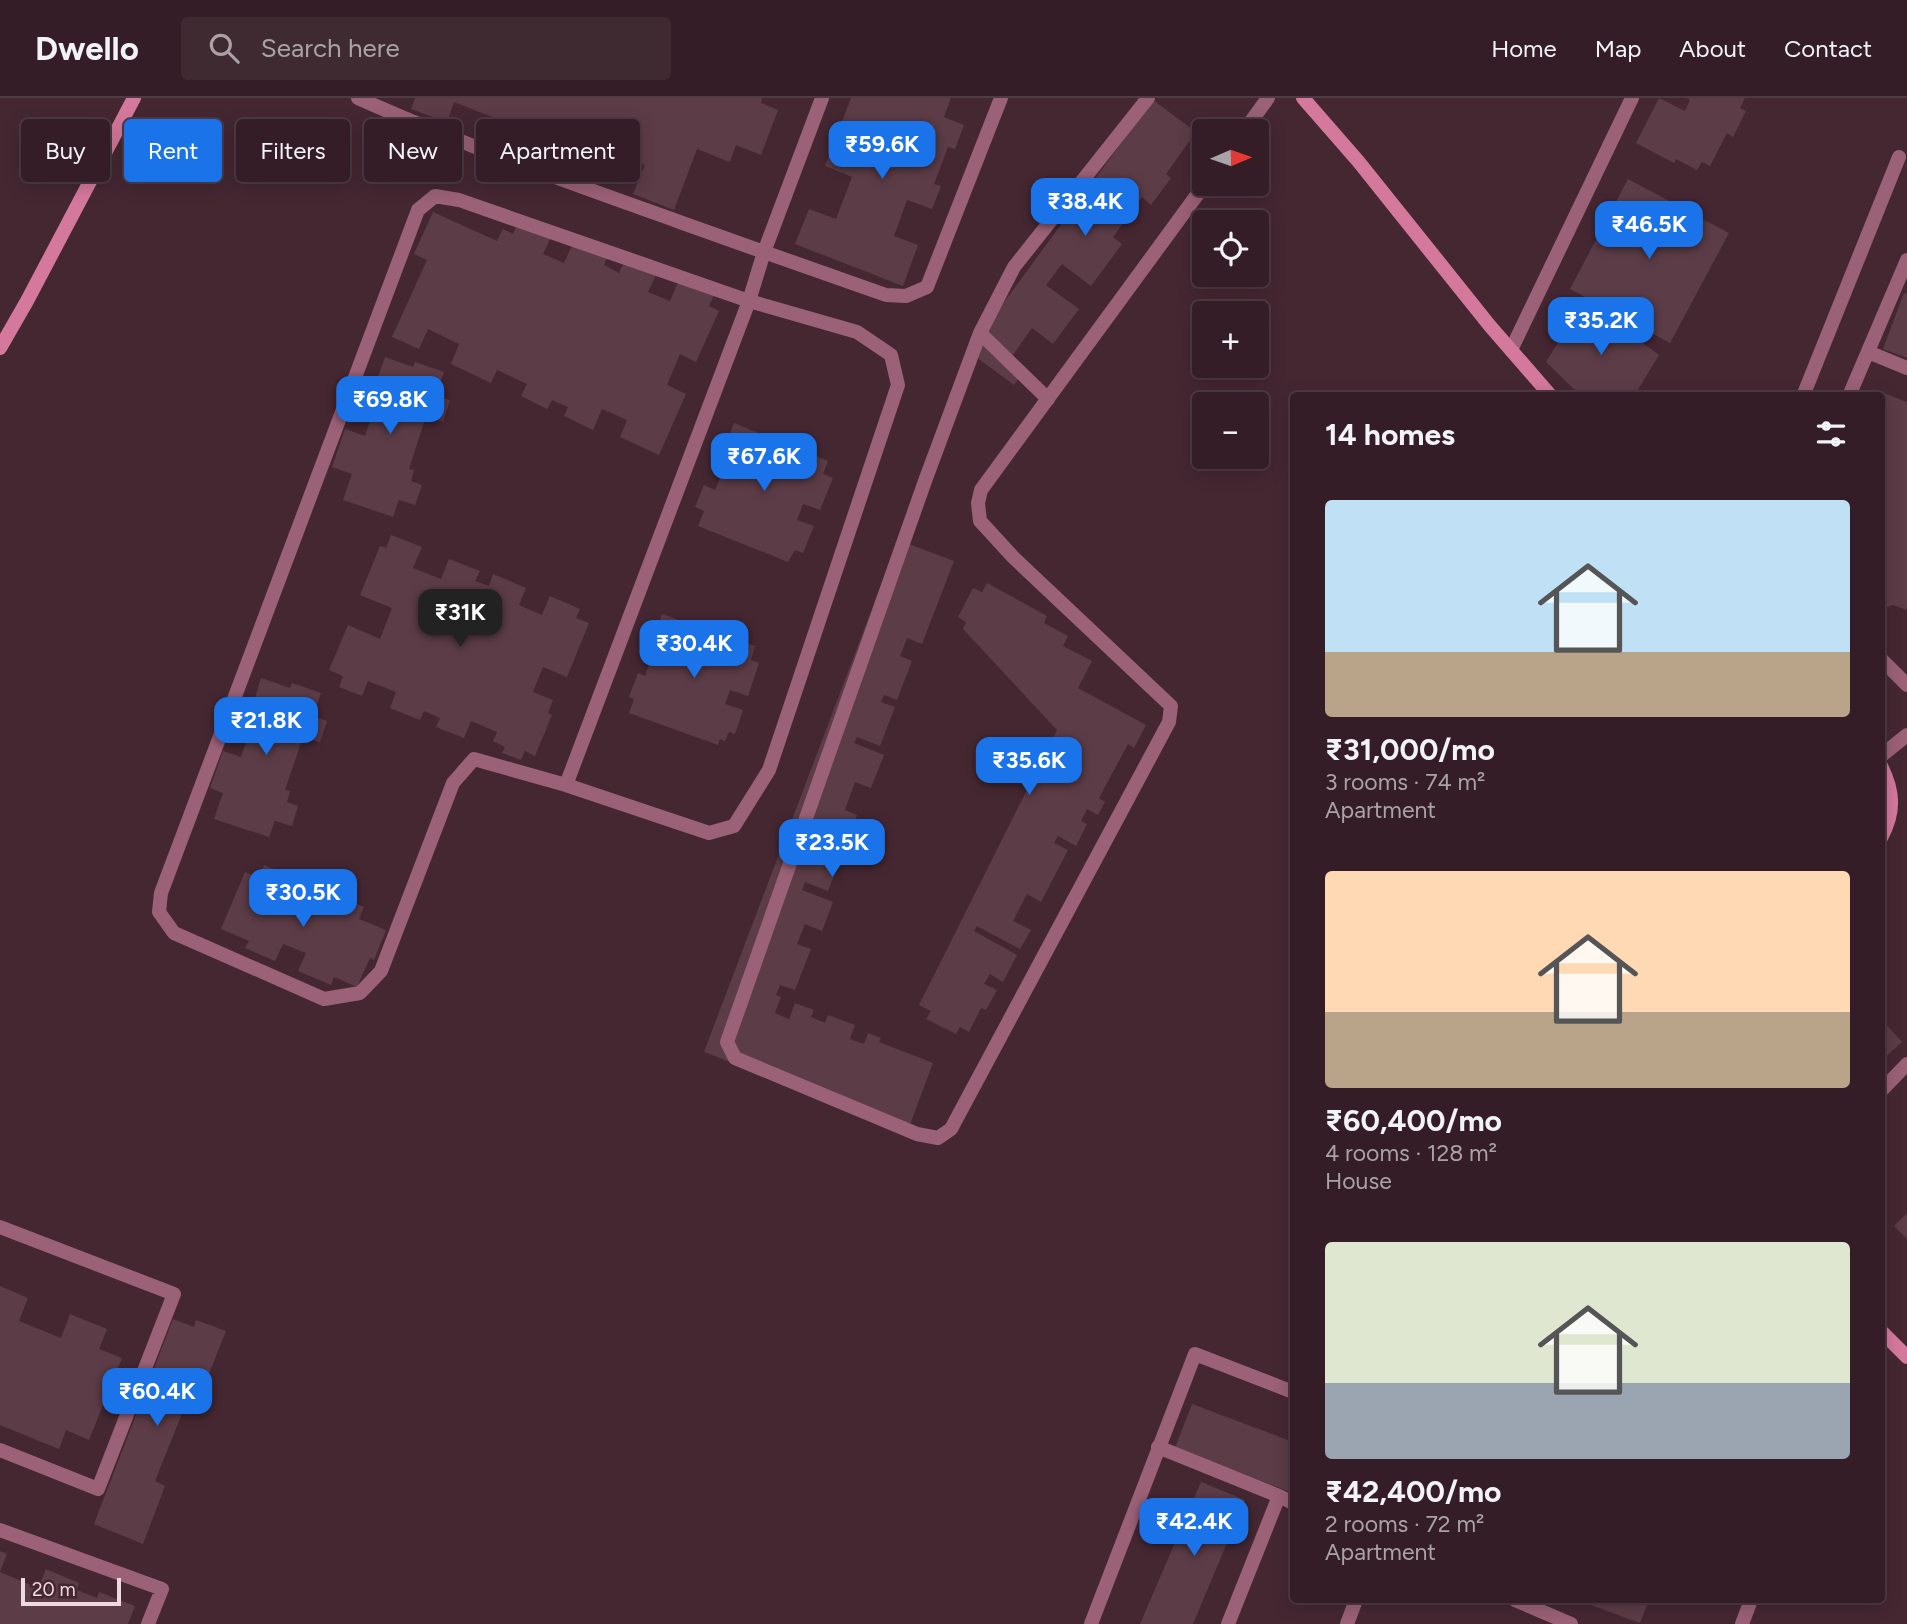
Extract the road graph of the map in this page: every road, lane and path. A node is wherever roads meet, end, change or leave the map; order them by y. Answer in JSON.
{"nodes":[{"id":1,"x":134,"y":98,"type":"edge"},
{"id":2,"x":358,"y":98,"type":"edge"},
{"id":3,"x":822,"y":98,"type":"edge"},
{"id":4,"x":1001,"y":98,"type":"edge"},
{"id":5,"x":1148,"y":98,"type":"edge"},
{"id":6,"x":1268,"y":98,"type":"edge"},
{"id":7,"x":1303,"y":98,"type":"edge"},
{"id":8,"x":1632,"y":98,"type":"edge"},
{"id":9,"x":1253,"y":119,"type":"edge"},
{"id":10,"x":1899,"y":157,"type":"dead end"},
{"id":11,"x":1196,"y":196,"type":"edge"},
{"id":12,"x":764,"y":252,"type":"junction"},
{"id":13,"x":1907,"y":260,"type":"edge"},
{"id":14,"x":749,"y":301,"type":"junction"},
{"id":15,"x":981,"y":333,"type":"junction"},
{"id":16,"x":0,"y":348,"type":"edge"},
{"id":17,"x":1511,"y":350,"type":"junction"},
{"id":18,"x":1868,"y":352,"type":"junction"},
{"id":19,"x":1907,"y":368,"type":"edge"},
{"id":20,"x":1548,"y":392,"type":"edge"},
{"id":21,"x":1805,"y":392,"type":"edge"},
{"id":22,"x":1851,"y":392,"type":"edge"},
{"id":23,"x":1048,"y":399,"type":"junction"},
{"id":24,"x":1885,"y":663,"type":"edge"},
{"id":25,"x":1907,"y":685,"type":"edge"},
{"id":26,"x":1907,"y":735,"type":"edge"},
{"id":27,"x":1885,"y":753,"type":"edge"},
{"id":28,"x":1885,"y":773,"type":"edge"},
{"id":29,"x":566,"y":785,"type":"junction"},
{"id":30,"x":1885,"y":831,"type":"edge"},
{"id":31,"x":1907,"y":1064,"type":"edge"},
{"id":32,"x":1885,"y":1087,"type":"edge"},
{"id":33,"x":0,"y":1227,"type":"edge"},
{"id":34,"x":1885,"y":1335,"type":"edge"},
{"id":35,"x":1906,"y":1354,"type":"edge"},
{"id":36,"x":1290,"y":1391,"type":"edge"},
{"id":37,"x":1158,"y":1447,"type":"junction"},
{"id":38,"x":0,"y":1450,"type":"edge"},
{"id":39,"x":1279,"y":1496,"type":"junction"},
{"id":40,"x":1290,"y":1502,"type":"edge"},
{"id":41,"x":0,"y":1530,"type":"edge"},
{"id":42,"x":1355,"y":1603,"type":"edge"},
{"id":43,"x":1522,"y":1603,"type":"edge"},
{"id":44,"x":1750,"y":1603,"type":"edge"},
{"id":45,"x":148,"y":1624,"type":"edge"},
{"id":46,"x":1091,"y":1624,"type":"edge"},
{"id":47,"x":1228,"y":1624,"type":"edge"},
{"id":48,"x":1347,"y":1624,"type":"edge"},
{"id":49,"x":1571,"y":1624,"type":"edge"},
{"id":50,"x":1742,"y":1624,"type":"edge"}],
"edges":[{"from":1,"to":16,"type":"main road"},
{"from":2,"to":12,"type":"street"},
{"from":3,"to":12,"type":"street"},
{"from":4,"to":12,"type":"street"},
{"from":5,"to":15,"type":"street"},
{"from":6,"to":9,"type":"street"},
{"from":7,"to":17,"type":"main road"},
{"from":8,"to":17,"type":"street"},
{"from":10,"to":21,"type":"street"},
{"from":11,"to":23,"type":"street"},
{"from":12,"to":14,"type":"street"},
{"from":13,"to":18,"type":"street"},
{"from":14,"to":29,"type":"street"},
{"from":14,"to":29,"type":"street"},
{"from":14,"to":29,"type":"street"},
{"from":15,"to":23,"type":"street"},
{"from":15,"to":23,"type":"street"},
{"from":17,"to":20,"type":"main road"},
{"from":18,"to":19,"type":"street"},
{"from":18,"to":22,"type":"street"},
{"from":24,"to":25,"type":"street"},
{"from":26,"to":27,"type":"street"},
{"from":28,"to":30,"type":"main road"},
{"from":31,"to":32,"type":"street"},
{"from":33,"to":38,"type":"street"},
{"from":34,"to":35,"type":"main road"},
{"from":36,"to":37,"type":"street"},
{"from":37,"to":39,"type":"street"},
{"from":37,"to":46,"type":"street"},
{"from":39,"to":40,"type":"street"},
{"from":39,"to":47,"type":"street"},
{"from":41,"to":45,"type":"street"},
{"from":42,"to":48,"type":"street"},
{"from":43,"to":49,"type":"street"},
{"from":44,"to":50,"type":"street"}]}
